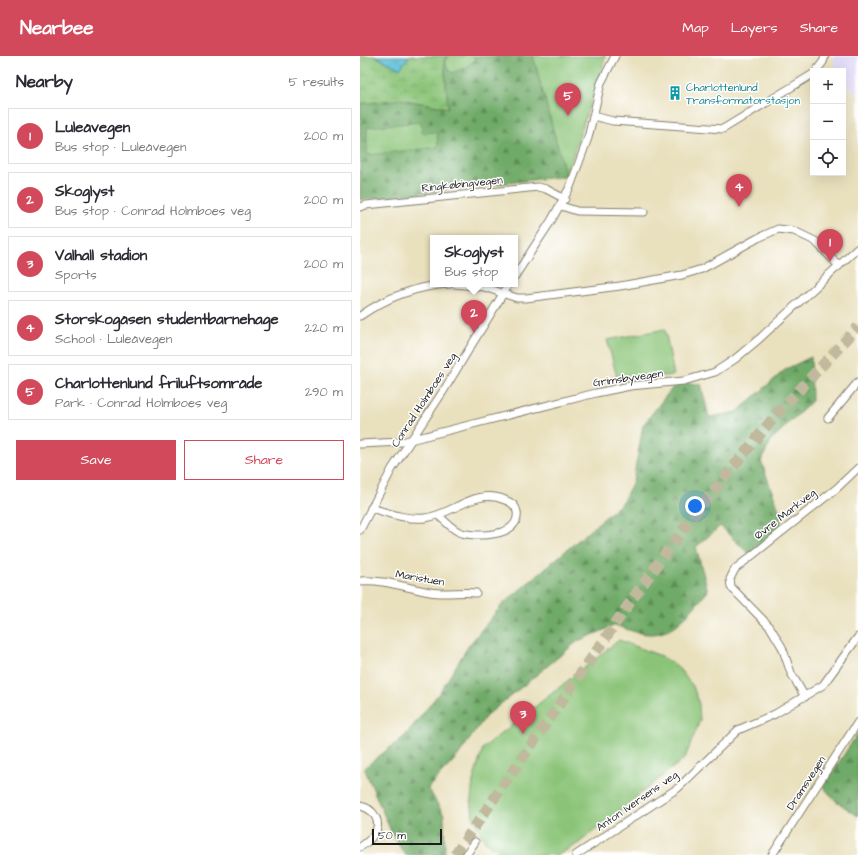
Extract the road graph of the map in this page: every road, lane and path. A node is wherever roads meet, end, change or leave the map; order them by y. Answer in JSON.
{"nodes":[{"id":1,"x":615,"y":56,"type":"edge"},
{"id":2,"x":825,"y":56,"type":"edge"},
{"id":3,"x":818,"y":68,"type":"edge"},
{"id":4,"x":810,"y":76,"type":"edge"},
{"id":5,"x":593,"y":116,"type":"junction"},
{"id":6,"x":563,"y":202,"type":"junction"},
{"id":7,"x":360,"y":207,"type":"edge"},
{"id":8,"x":644,"y":212,"type":"dead end"},
{"id":9,"x":858,"y":248,"type":"edge"},
{"id":10,"x":838,"y":266,"type":"junction"},
{"id":11,"x":518,"y":271,"type":"edge"},
{"id":12,"x":430,"y":286,"type":"edge"},
{"id":13,"x":484,"y":287,"type":"edge"},
{"id":14,"x":508,"y":287,"type":"edge"},
{"id":15,"x":504,"y":294,"type":"junction"},
{"id":16,"x":360,"y":316,"type":"edge"},
{"id":17,"x":858,"y":382,"type":"edge"},
{"id":18,"x":828,"y":418,"type":"dead end"},
{"id":19,"x":413,"y":439,"type":"junction"},
{"id":20,"x":360,"y":444,"type":"edge"},
{"id":21,"x":858,"y":468,"type":"edge"},
{"id":22,"x":371,"y":508,"type":"junction"},
{"id":23,"x":438,"y":515,"type":"junction"},
{"id":24,"x":360,"y":530,"type":"edge"},
{"id":25,"x":360,"y":581,"type":"edge"},
{"id":26,"x":476,"y":593,"type":"dead end"},
{"id":27,"x":858,"y":637,"type":"edge"},
{"id":28,"x":805,"y":697,"type":"junction"},
{"id":29,"x":858,"y":722,"type":"edge"},
{"id":30,"x":360,"y":806,"type":"edge"},
{"id":31,"x":475,"y":842,"type":"dead end"},
{"id":32,"x":360,"y":847,"type":"edge"},
{"id":33,"x":466,"y":855,"type":"edge"},
{"id":34,"x":576,"y":855,"type":"edge"},
{"id":35,"x":772,"y":855,"type":"edge"}],
"edges":[{"from":1,"to":5,"type":"street"},
{"from":2,"to":3,"type":"street"},
{"from":4,"to":5,"type":"street"},
{"from":5,"to":6,"type":"street"},
{"from":6,"to":7,"type":"street","name":"Ringkøbingvegen"},
{"from":6,"to":8,"type":"street"},
{"from":6,"to":11,"type":"street"},
{"from":9,"to":10,"type":"street","name":"Grimsbyvegen"},
{"from":10,"to":15,"type":"street"},
{"from":10,"to":19,"type":"street","name":"Grimsbyvegen"},
{"from":12,"to":16,"type":"street"},
{"from":13,"to":15,"type":"street"},
{"from":14,"to":15,"type":"street","name":"Conrad Holmboes veg"},
{"from":15,"to":19,"type":"street","name":"Conrad Holmboes veg"},
{"from":17,"to":18,"type":"street"},
{"from":19,"to":20,"type":"street","name":"Grimsbyvegen"},
{"from":19,"to":22,"type":"street","name":"Conrad Holmboes veg"},
{"from":21,"to":28,"type":"street","name":"Øvre Markveg"},
{"from":22,"to":23,"type":"street"},
{"from":22,"to":24,"type":"street","name":"Conrad Holmboes veg"},
{"from":23,"to":23,"type":"street"},
{"from":25,"to":26,"type":"street","name":"Maristuen"},
{"from":27,"to":28,"type":"street","name":"Anton Iversens veg"},
{"from":28,"to":34,"type":"street","name":"Anton Iversens veg"},
{"from":29,"to":35,"type":"street","name":"Dramsvegen"},
{"from":30,"to":32,"type":"street"},
{"from":31,"to":33,"type":"street"}]}
